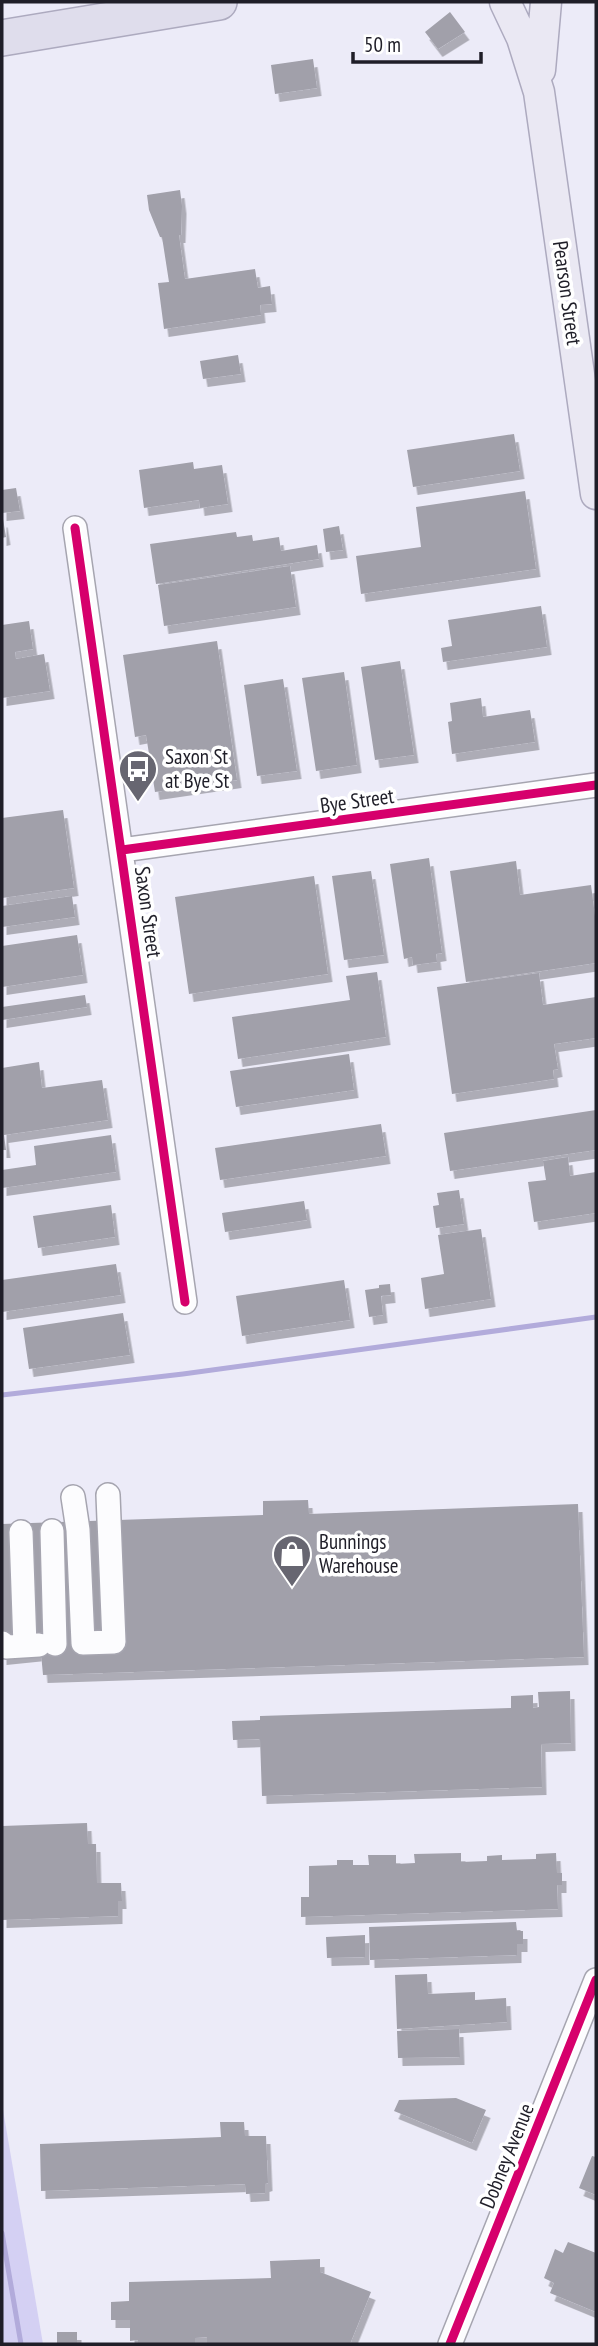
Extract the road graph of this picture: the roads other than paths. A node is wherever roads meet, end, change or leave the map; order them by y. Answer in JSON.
{"nodes":[{"id":1,"x":219,"y":2,"type":"edge"},
{"id":2,"x":505,"y":2,"type":"edge"},
{"id":3,"x":546,"y":2,"type":"edge"},
{"id":4,"x":2,"y":38,"type":"edge"},
{"id":5,"x":539,"y":92,"type":"junction"},
{"id":6,"x":596,"y":494,"type":"edge"},
{"id":7,"x":75,"y":528,"type":"dead end"},
{"id":8,"x":596,"y":786,"type":"edge"},
{"id":9,"x":122,"y":850,"type":"junction"},
{"id":10,"x":185,"y":1302,"type":"dead end"},
{"id":11,"x":108,"y":1495,"type":"dead end"},
{"id":12,"x":73,"y":1497,"type":"dead end"},
{"id":13,"x":78,"y":1530,"type":"junction"},
{"id":14,"x":110,"y":1530,"type":"junction"},
{"id":15,"x":52,"y":1531,"type":"junction"},
{"id":16,"x":11,"y":1532,"type":"edge"},
{"id":17,"x":83,"y":1643,"type":"junction"},
{"id":18,"x":13,"y":1644,"type":"edge"},
{"id":19,"x":55,"y":1644,"type":"junction"},
{"id":20,"x":596,"y":1980,"type":"edge"},
{"id":21,"x":450,"y":2344,"type":"edge"}],
"edges":[{"from":1,"to":4,"type":"highway"},
{"from":2,"to":5,"type":"main road","name":"Pearson Street"},
{"from":3,"to":5,"type":"main road","name":"Pearson Street"},
{"from":5,"to":6,"type":"main road","name":"Pearson Street"},
{"from":7,"to":9,"type":"street","name":"Saxon Street"},
{"from":8,"to":9,"type":"street","name":"Bye Street"},
{"from":9,"to":10,"type":"street","name":"Saxon Street"},
{"from":11,"to":14,"type":"street"},
{"from":12,"to":13,"type":"street"},
{"from":13,"to":14,"type":"street"},
{"from":13,"to":15,"type":"street"},
{"from":13,"to":17,"type":"street"},
{"from":14,"to":17,"type":"street"},
{"from":15,"to":16,"type":"street"},
{"from":15,"to":19,"type":"street"},
{"from":16,"to":18,"type":"street"},
{"from":17,"to":19,"type":"street"},
{"from":18,"to":19,"type":"street"},
{"from":20,"to":21,"type":"street","name":"Dobney Avenue"}]}
